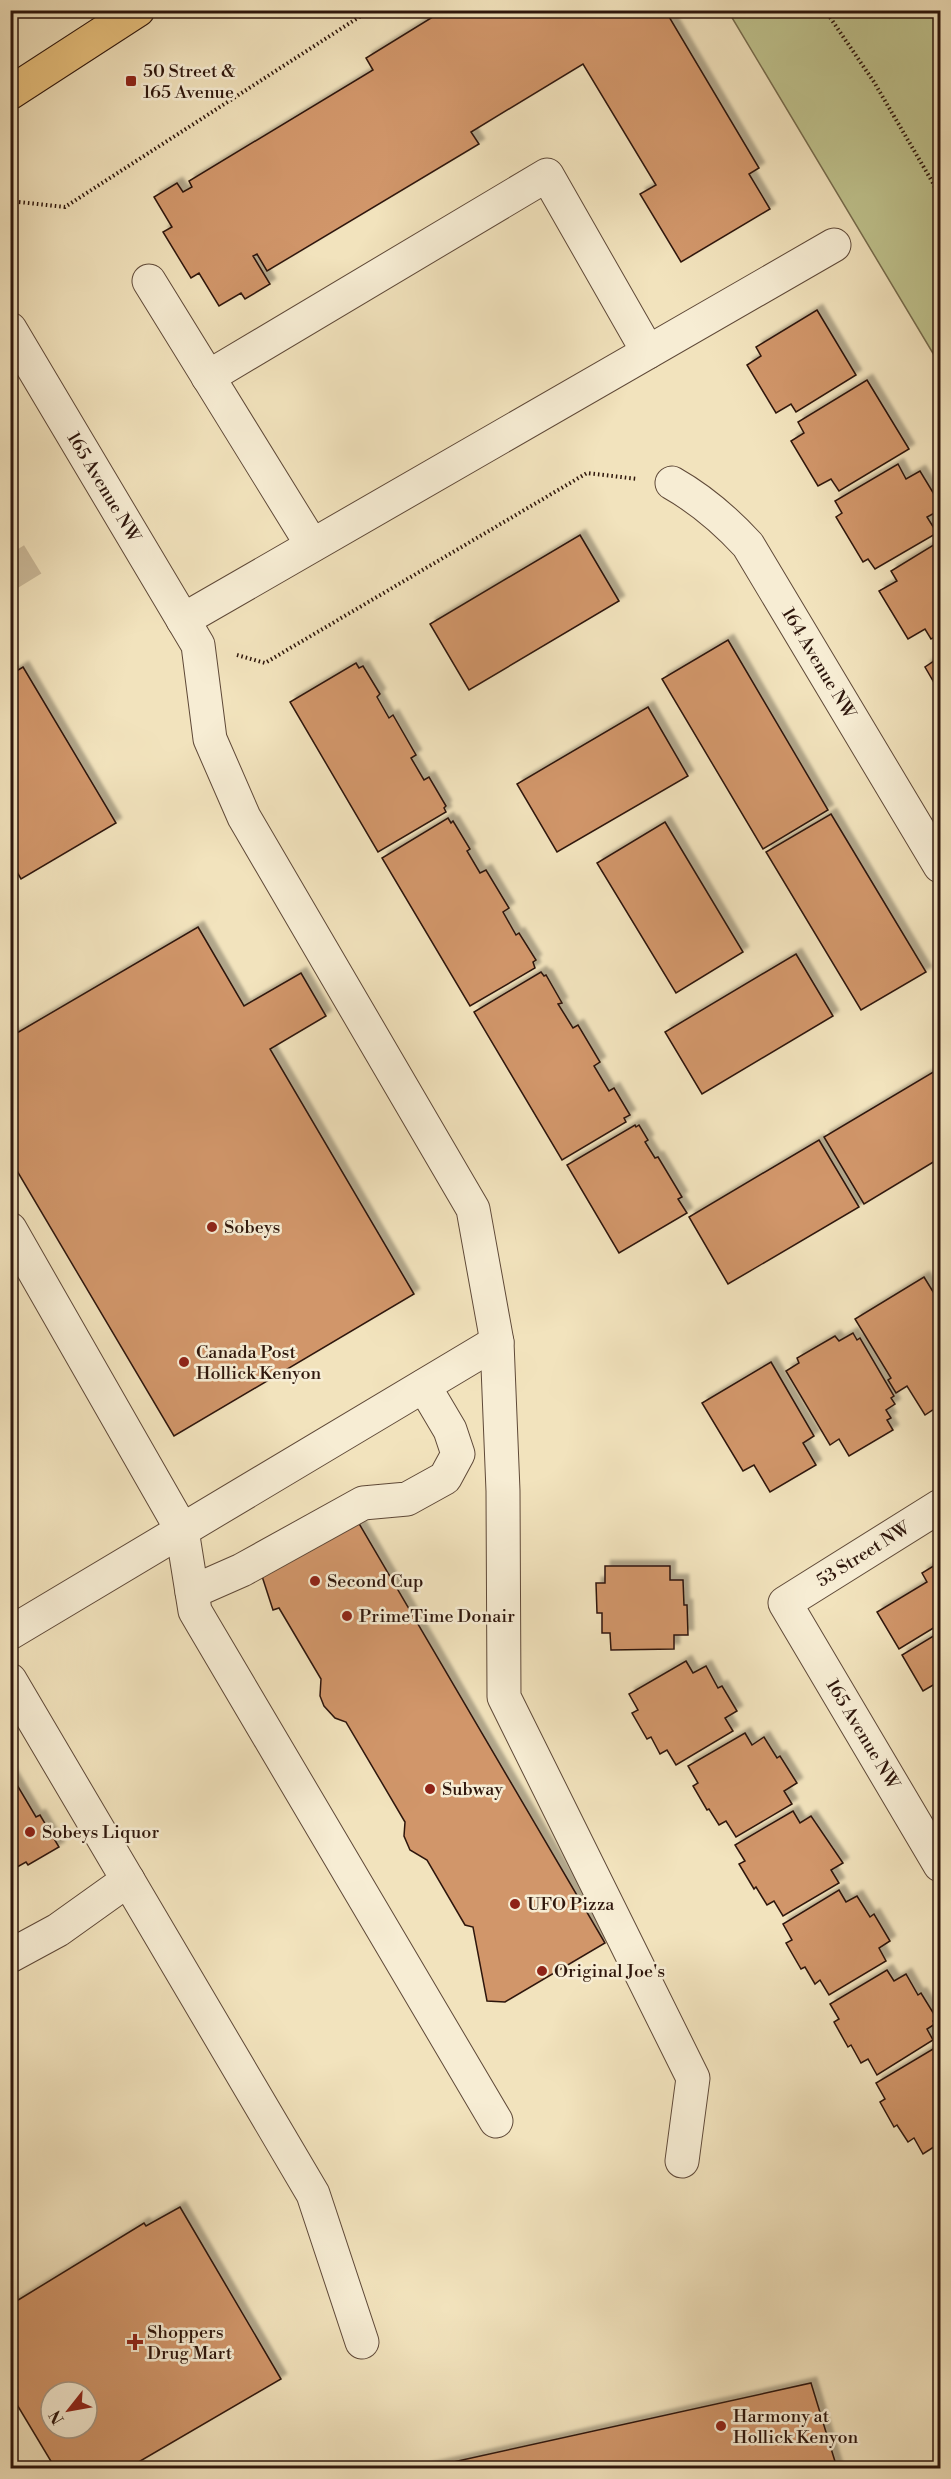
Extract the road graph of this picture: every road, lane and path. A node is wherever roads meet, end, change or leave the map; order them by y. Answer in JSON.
{"nodes":[{"id":1,"x":138,"y":10,"type":"edge"},
{"id":2,"x":370,"y":10,"type":"edge"},
{"id":3,"x":825,"y":10,"type":"edge"},
{"id":4,"x":10,"y":93,"type":"edge"},
{"id":5,"x":940,"y":200,"type":"edge"},
{"id":6,"x":10,"y":201,"type":"edge"},
{"id":7,"x":834,"y":245,"type":"dead end"},
{"id":8,"x":149,"y":280,"type":"dead end"},
{"id":9,"x":10,"y":329,"type":"edge"},
{"id":10,"x":648,"y":352,"type":"junction"},
{"id":11,"x":208,"y":377,"type":"junction"},
{"id":12,"x":672,"y":483,"type":"joint"},
{"id":13,"x":312,"y":545,"type":"junction"},
{"id":14,"x":190,"y":632,"type":"junction"},
{"id":15,"x":940,"y":866,"type":"edge"},
{"id":16,"x":10,"y":1229,"type":"edge"},
{"id":17,"x":497,"y":1342,"type":"junction"},
{"id":18,"x":424,"y":1386,"type":"junction"},
{"id":19,"x":940,"y":1506,"type":"edge"},
{"id":20,"x":182,"y":1530,"type":"junction"},
{"id":21,"x":192,"y":1592,"type":"junction"},
{"id":22,"x":785,"y":1603,"type":"joint"},
{"id":23,"x":10,"y":1633,"type":"edge"},
{"id":24,"x":10,"y":1680,"type":"edge"},
{"id":25,"x":940,"y":1865,"type":"edge"},
{"id":26,"x":128,"y":1880,"type":"junction"},
{"id":27,"x":10,"y":1956,"type":"edge"},
{"id":28,"x":496,"y":2121,"type":"dead end"},
{"id":29,"x":682,"y":2161,"type":"dead end"},
{"id":30,"x":362,"y":2342,"type":"dead end"}],
"edges":[{"from":1,"to":4,"type":"main road"},
{"from":2,"to":6,"type":"path"},
{"from":3,"to":5,"type":"path"},
{"from":7,"to":10,"type":"street"},
{"from":8,"to":11,"type":"street"},
{"from":9,"to":14,"type":"street","name":"165 Avenue NW"},
{"from":10,"to":11,"type":"street"},
{"from":10,"to":13,"type":"street"},
{"from":11,"to":13,"type":"street"},
{"from":12,"to":14,"type":"path"},
{"from":12,"to":15,"type":"street","name":"164 Avenue NW"},
{"from":13,"to":14,"type":"street"},
{"from":14,"to":17,"type":"street"},
{"from":16,"to":20,"type":"street"},
{"from":17,"to":18,"type":"street"},
{"from":17,"to":29,"type":"street"},
{"from":18,"to":20,"type":"street"},
{"from":18,"to":21,"type":"street"},
{"from":19,"to":22,"type":"street","name":"53 Street NW"},
{"from":20,"to":21,"type":"street"},
{"from":20,"to":23,"type":"street"},
{"from":21,"to":28,"type":"street"},
{"from":22,"to":25,"type":"street","name":"165 Avenue NW"},
{"from":24,"to":26,"type":"street"},
{"from":26,"to":27,"type":"street"},
{"from":26,"to":30,"type":"street"}]}
